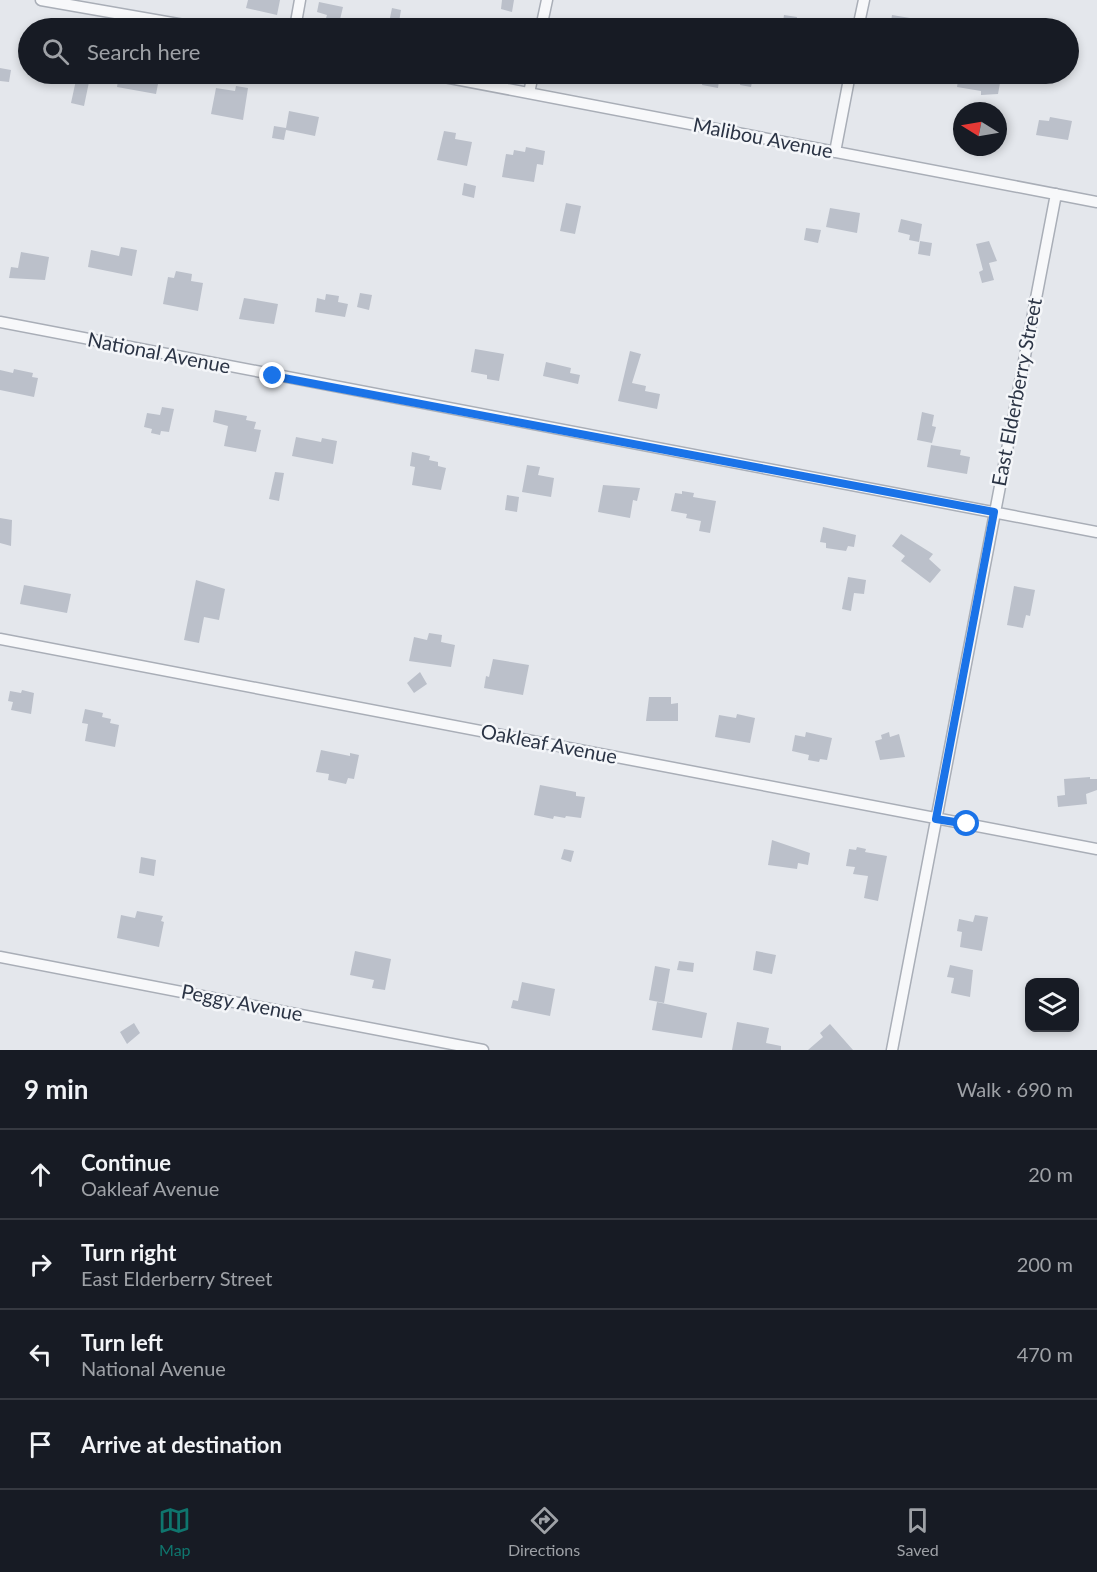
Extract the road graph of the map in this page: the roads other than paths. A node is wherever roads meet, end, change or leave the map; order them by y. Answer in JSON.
{"nodes":[{"id":1,"x":41,"y":0,"type":"edge"},
{"id":2,"x":300,"y":0,"type":"edge"},
{"id":3,"x":547,"y":0,"type":"edge"},
{"id":4,"x":864,"y":0,"type":"edge"},
{"id":5,"x":144,"y":18,"type":"edge"},
{"id":6,"x":297,"y":18,"type":"edge"},
{"id":7,"x":543,"y":18,"type":"edge"},
{"id":8,"x":860,"y":18,"type":"edge"},
{"id":9,"x":482,"y":84,"type":"edge"},
{"id":10,"x":531,"y":84,"type":"edge"},
{"id":11,"x":848,"y":84,"type":"edge"},
{"id":12,"x":529,"y":93,"type":"junction"},
{"id":13,"x":835,"y":152,"type":"junction"},
{"id":14,"x":1056,"y":194,"type":"junction"},
{"id":15,"x":1097,"y":202,"type":"edge"},
{"id":16,"x":0,"y":322,"type":"edge"},
{"id":17,"x":994,"y":512,"type":"junction"},
{"id":18,"x":1097,"y":532,"type":"edge"},
{"id":19,"x":0,"y":639,"type":"edge"},
{"id":20,"x":936,"y":819,"type":"junction"},
{"id":21,"x":1097,"y":849,"type":"edge"},
{"id":22,"x":0,"y":957,"type":"edge"},
{"id":23,"x":483,"y":1050,"type":"edge"},
{"id":24,"x":892,"y":1050,"type":"edge"}],
"edges":[{"from":1,"to":5,"type":"street"},
{"from":2,"to":6,"type":"street"},
{"from":3,"to":7,"type":"street"},
{"from":4,"to":8,"type":"street"},
{"from":9,"to":12,"type":"street","name":"Malibou Avenue"},
{"from":10,"to":12,"type":"street"},
{"from":11,"to":13,"type":"street"},
{"from":12,"to":13,"type":"street","name":"Malibou Avenue"},
{"from":13,"to":14,"type":"street","name":"Malibou Avenue"},
{"from":14,"to":15,"type":"street","name":"Malibou Avenue"},
{"from":14,"to":17,"type":"street","name":"East Elderberry Street"},
{"from":16,"to":17,"type":"street","name":"National Avenue"},
{"from":17,"to":18,"type":"street","name":"National Avenue"},
{"from":17,"to":20,"type":"street","name":"East Elderberry Street"},
{"from":19,"to":20,"type":"street","name":"Oakleaf Avenue"},
{"from":20,"to":21,"type":"street","name":"Oakleaf Avenue"},
{"from":20,"to":24,"type":"street","name":"East Elderberry Street"},
{"from":22,"to":23,"type":"street","name":"Peggy Avenue"}]}
